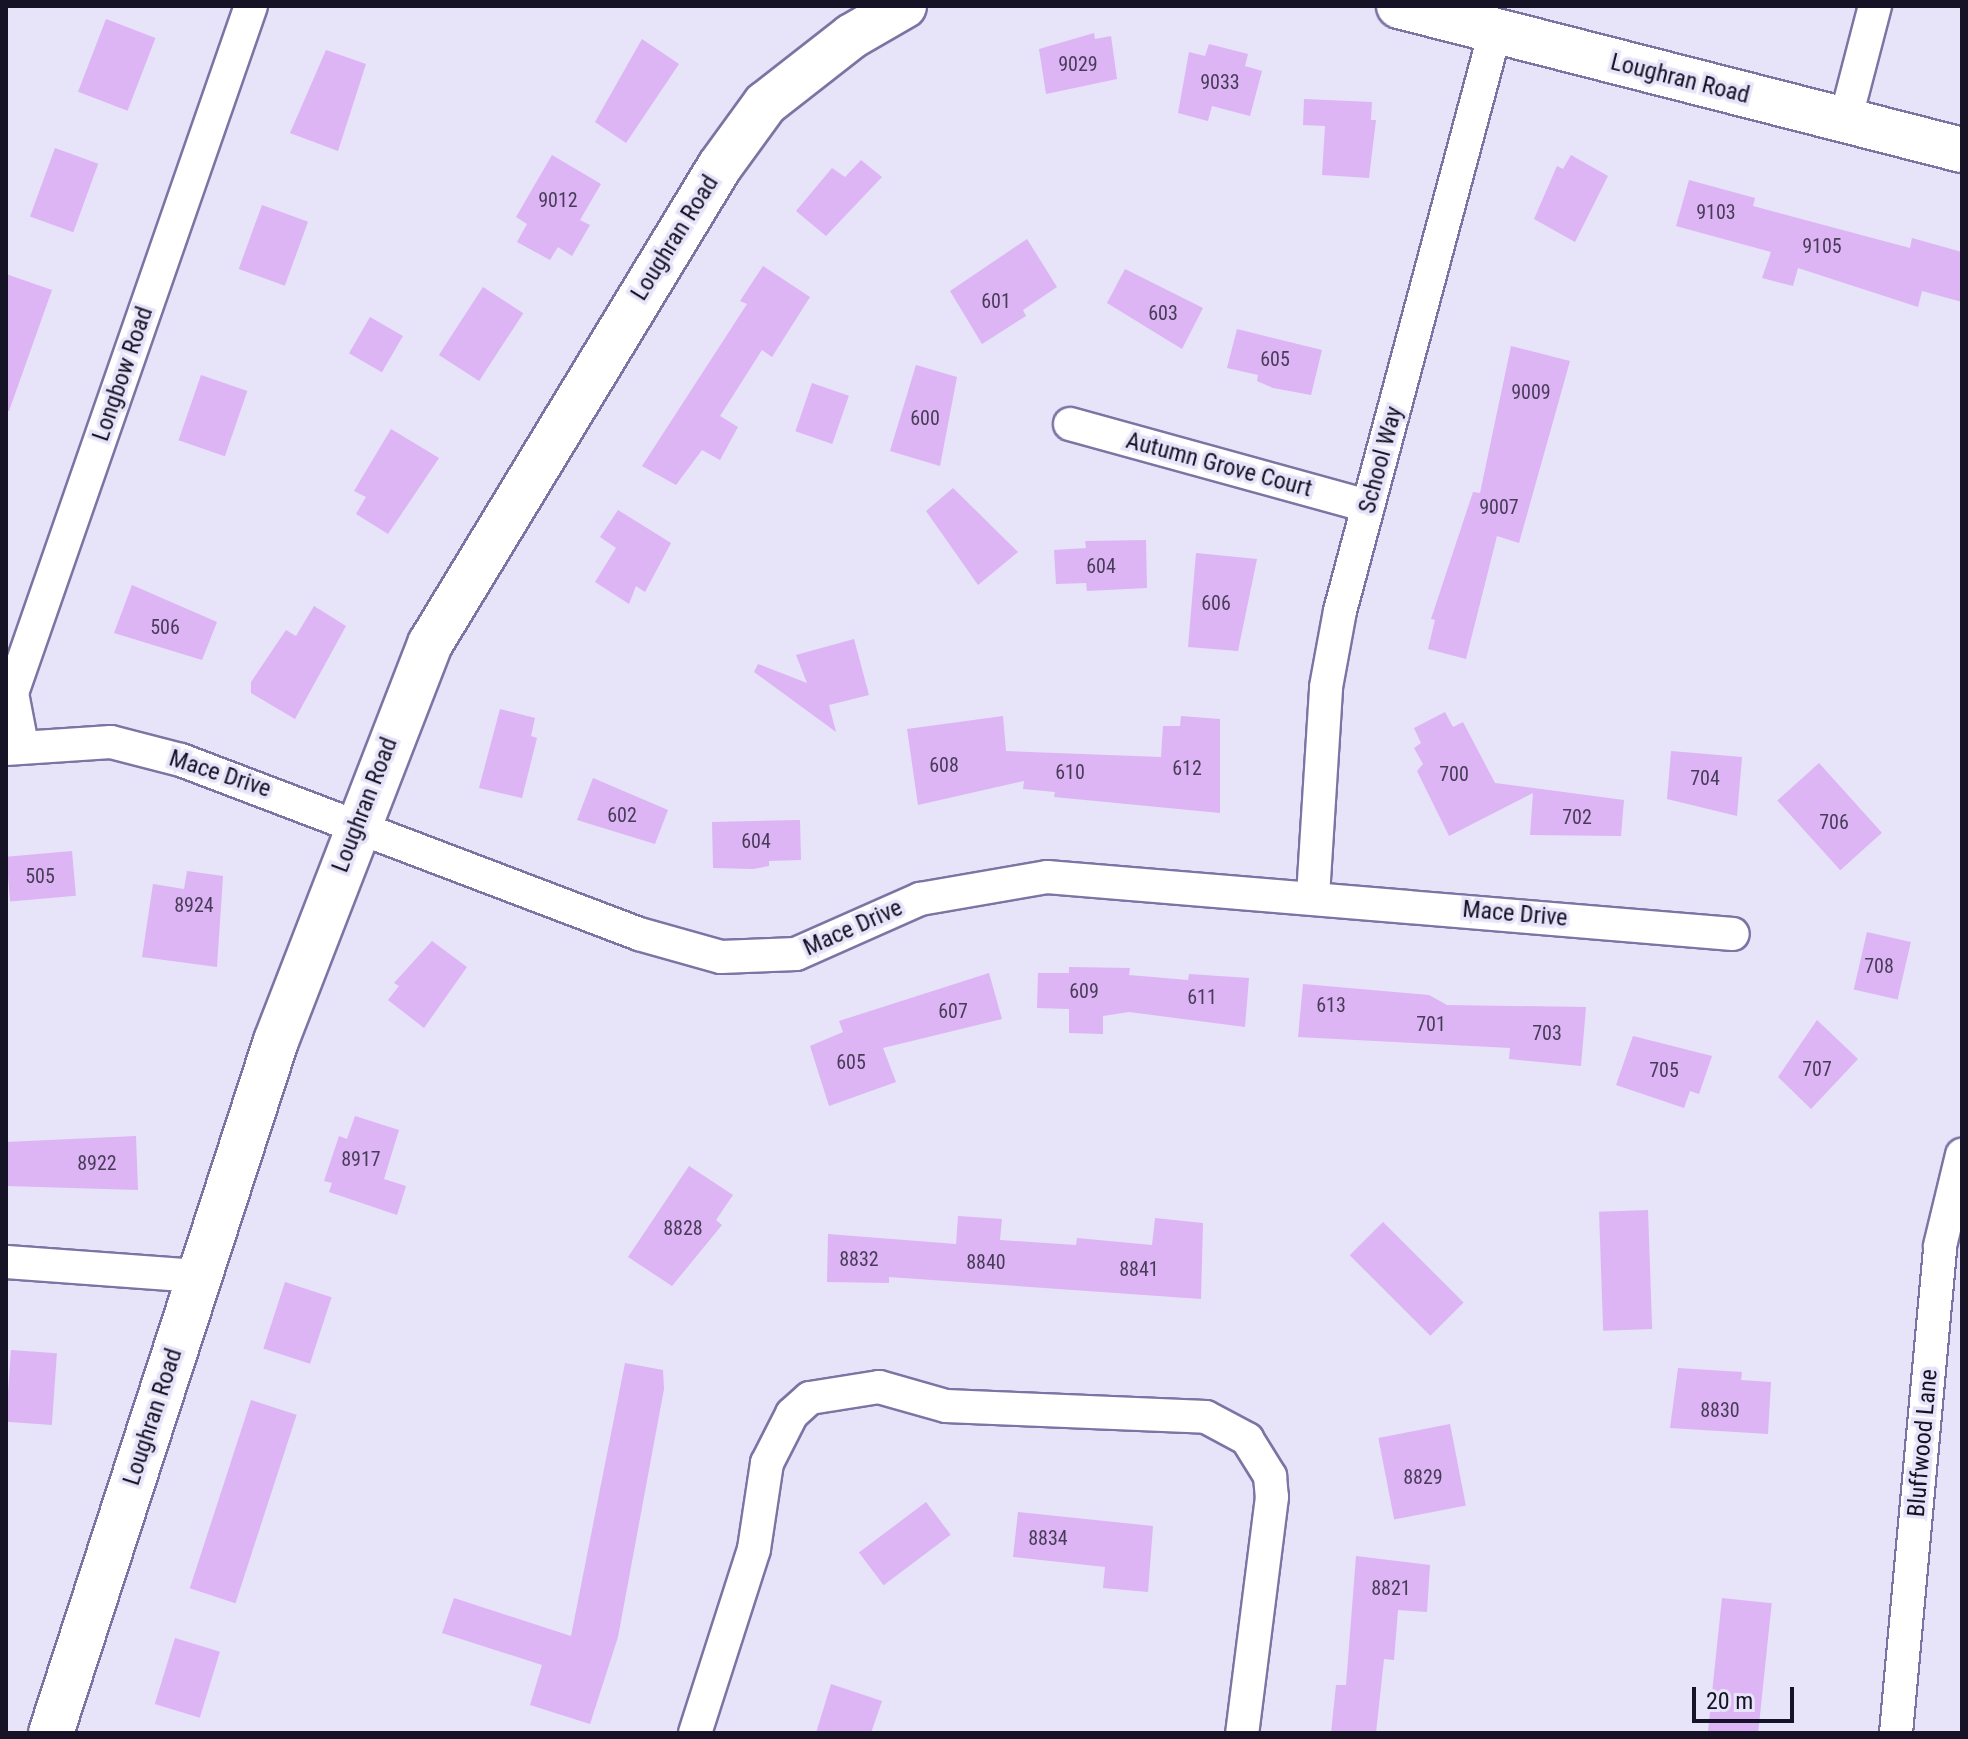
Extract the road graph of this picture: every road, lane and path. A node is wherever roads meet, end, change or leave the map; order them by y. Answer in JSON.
{"nodes":[{"id":1,"x":251,"y":6,"type":"edge"},
{"id":2,"x":904,"y":6,"type":"edge"},
{"id":3,"x":1399,"y":6,"type":"edge"},
{"id":4,"x":1875,"y":6,"type":"edge"},
{"id":5,"x":1495,"y":32,"type":"junction"},
{"id":6,"x":1845,"y":121,"type":"junction"},
{"id":7,"x":1962,"y":150,"type":"edge"},
{"id":8,"x":1070,"y":424,"type":"dead end"},
{"id":9,"x":1368,"y":506,"type":"junction"},
{"id":10,"x":14,"y":747,"type":"edge"},
{"id":11,"x":358,"y":823,"type":"junction"},
{"id":12,"x":1313,"y":896,"type":"junction"},
{"id":13,"x":1733,"y":934,"type":"dead end"},
{"id":14,"x":1962,"y":1155,"type":"edge"},
{"id":15,"x":6,"y":1262,"type":"edge"},
{"id":16,"x":198,"y":1276,"type":"junction"},
{"id":17,"x":51,"y":1733,"type":"edge"},
{"id":18,"x":695,"y":1733,"type":"edge"},
{"id":19,"x":1242,"y":1733,"type":"edge"},
{"id":20,"x":1896,"y":1733,"type":"edge"}],
"edges":[{"from":1,"to":10,"type":"street","name":"Longbow Road"},
{"from":2,"to":11,"type":"street","name":"Loughran Road"},
{"from":3,"to":5,"type":"street","name":"Loughran Road"},
{"from":4,"to":6,"type":"street"},
{"from":5,"to":6,"type":"street","name":"Loughran Road"},
{"from":5,"to":9,"type":"street","name":"School Way"},
{"from":6,"to":7,"type":"street","name":"Loughran Road"},
{"from":8,"to":9,"type":"street","name":"Autumn Grove Court"},
{"from":9,"to":12,"type":"street","name":"School Way"},
{"from":10,"to":11,"type":"street","name":"Mace Drive"},
{"from":11,"to":12,"type":"street","name":"Mace Drive"},
{"from":11,"to":16,"type":"street","name":"Loughran Road"},
{"from":12,"to":13,"type":"street","name":"Mace Drive"},
{"from":14,"to":20,"type":"street","name":"Bluffwood Lane"},
{"from":15,"to":16,"type":"street"},
{"from":16,"to":17,"type":"street","name":"Loughran Road"},
{"from":18,"to":19,"type":"street"}]}
